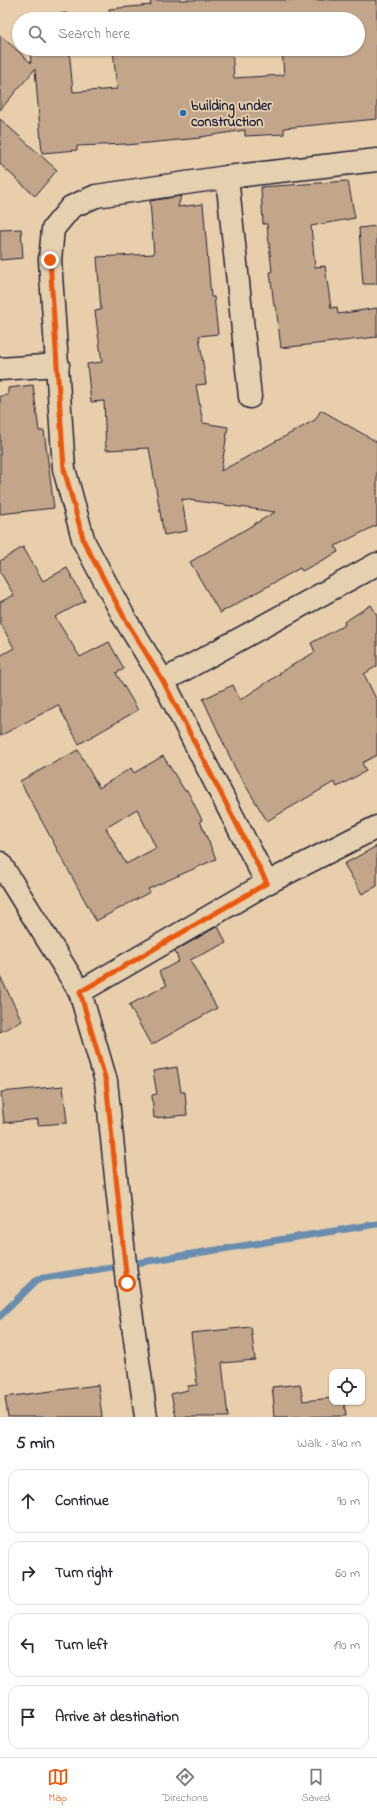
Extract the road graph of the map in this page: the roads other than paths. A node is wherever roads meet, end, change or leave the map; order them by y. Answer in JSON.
{"nodes":[{"id":1,"x":377,"y":160,"type":"edge"},
{"id":2,"x":227,"y":177,"type":"junction"},
{"id":3,"x":58,"y":365,"type":"junction"},
{"id":4,"x":0,"y":369,"type":"edge"},
{"id":5,"x":250,"y":397,"type":"dead end"},
{"id":6,"x":377,"y":564,"type":"edge"},
{"id":7,"x":163,"y":681,"type":"junction"},
{"id":8,"x":377,"y":827,"type":"edge"},
{"id":9,"x":0,"y":863,"type":"edge"},
{"id":10,"x":267,"y":883,"type":"junction"},
{"id":11,"x":80,"y":992,"type":"junction"},
{"id":12,"x":146,"y":1417,"type":"edge"}],
"edges":[{"from":1,"to":2,"type":"street"},
{"from":2,"to":3,"type":"street"},
{"from":2,"to":5,"type":"street"},
{"from":3,"to":4,"type":"street"},
{"from":3,"to":7,"type":"street"},
{"from":6,"to":7,"type":"street"},
{"from":7,"to":10,"type":"street"},
{"from":8,"to":10,"type":"street"},
{"from":9,"to":11,"type":"street"},
{"from":10,"to":11,"type":"street"},
{"from":11,"to":12,"type":"street"}]}
